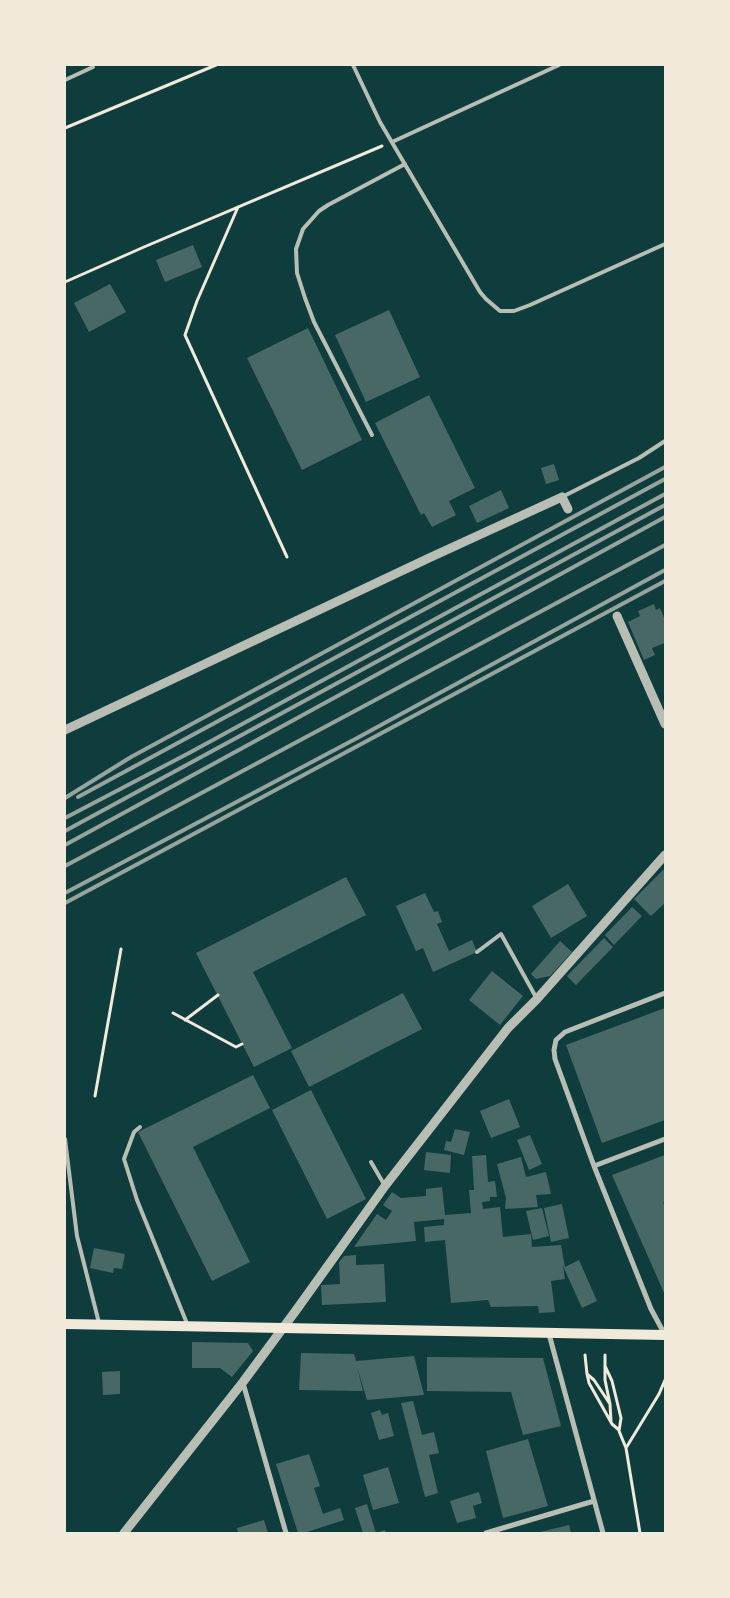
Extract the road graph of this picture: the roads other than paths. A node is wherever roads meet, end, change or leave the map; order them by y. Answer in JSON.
{"nodes":[{"id":1,"x":353,"y":65,"type":"edge"},
{"id":2,"x":559,"y":65,"type":"edge"},
{"id":3,"x":93,"y":67,"type":"dead end"},
{"id":4,"x":65,"y":80,"type":"edge"},
{"id":5,"x":392,"y":142,"type":"junction"},
{"id":6,"x":405,"y":164,"type":"junction"},
{"id":7,"x":665,"y":244,"type":"edge"},
{"id":8,"x":372,"y":435,"type":"dead end"},
{"id":9,"x":665,"y":441,"type":"edge"},
{"id":10,"x":562,"y":497,"type":"junction"},
{"id":11,"x":568,"y":509,"type":"dead end"},
{"id":12,"x":617,"y":616,"type":"dead end"},
{"id":13,"x":664,"y":718,"type":"edge"},
{"id":14,"x":65,"y":730,"type":"edge"},
{"id":15,"x":665,"y":855,"type":"edge"},
{"id":16,"x":477,"y":952,"type":"dead end"},
{"id":17,"x":665,"y":993,"type":"edge"},
{"id":18,"x":537,"y":999,"type":"junction"},
{"id":19,"x":140,"y":1127,"type":"dead end"},
{"id":20,"x":65,"y":1139,"type":"edge"},
{"id":21,"x":665,"y":1140,"type":"edge"},
{"id":22,"x":371,"y":1162,"type":"dead end"},
{"id":23,"x":594,"y":1166,"type":"junction"},
{"id":24,"x":385,"y":1186,"type":"junction"},
{"id":25,"x":65,"y":1324,"type":"edge"},
{"id":26,"x":99,"y":1324,"type":"junction"},
{"id":27,"x":188,"y":1326,"type":"junction"},
{"id":28,"x":284,"y":1328,"type":"junction"},
{"id":29,"x":548,"y":1334,"type":"junction"},
{"id":30,"x":665,"y":1335,"type":"edge"},
{"id":31,"x":243,"y":1382,"type":"junction"},
{"id":32,"x":594,"y":1501,"type":"junction"},
{"id":33,"x":124,"y":1533,"type":"edge"},
{"id":34,"x":286,"y":1533,"type":"edge"},
{"id":35,"x":486,"y":1533,"type":"edge"},
{"id":36,"x":603,"y":1533,"type":"edge"}],
"edges":[{"from":1,"to":5,"type":"lane"},
{"from":2,"to":5,"type":"lane"},
{"from":3,"to":4,"type":"lane"},
{"from":5,"to":6,"type":"lane"},
{"from":6,"to":7,"type":"lane"},
{"from":6,"to":8,"type":"lane"},
{"from":9,"to":10,"type":"lane"},
{"from":10,"to":11,"type":"street"},
{"from":10,"to":14,"type":"street"},
{"from":12,"to":13,"type":"street"},
{"from":15,"to":18,"type":"street"},
{"from":16,"to":18,"type":"lane"},
{"from":17,"to":23,"type":"street"},
{"from":18,"to":24,"type":"street"},
{"from":19,"to":27,"type":"lane"},
{"from":20,"to":26,"type":"lane"},
{"from":21,"to":23,"type":"street"},
{"from":22,"to":24,"type":"lane"},
{"from":23,"to":30,"type":"street"},
{"from":24,"to":28,"type":"street"},
{"from":25,"to":26,"type":"main road"},
{"from":26,"to":27,"type":"main road"},
{"from":27,"to":28,"type":"main road"},
{"from":28,"to":29,"type":"main road"},
{"from":28,"to":31,"type":"street"},
{"from":29,"to":30,"type":"main road"},
{"from":29,"to":32,"type":"street"},
{"from":31,"to":33,"type":"street"},
{"from":31,"to":34,"type":"street"},
{"from":32,"to":35,"type":"street"},
{"from":32,"to":36,"type":"street"}]}
